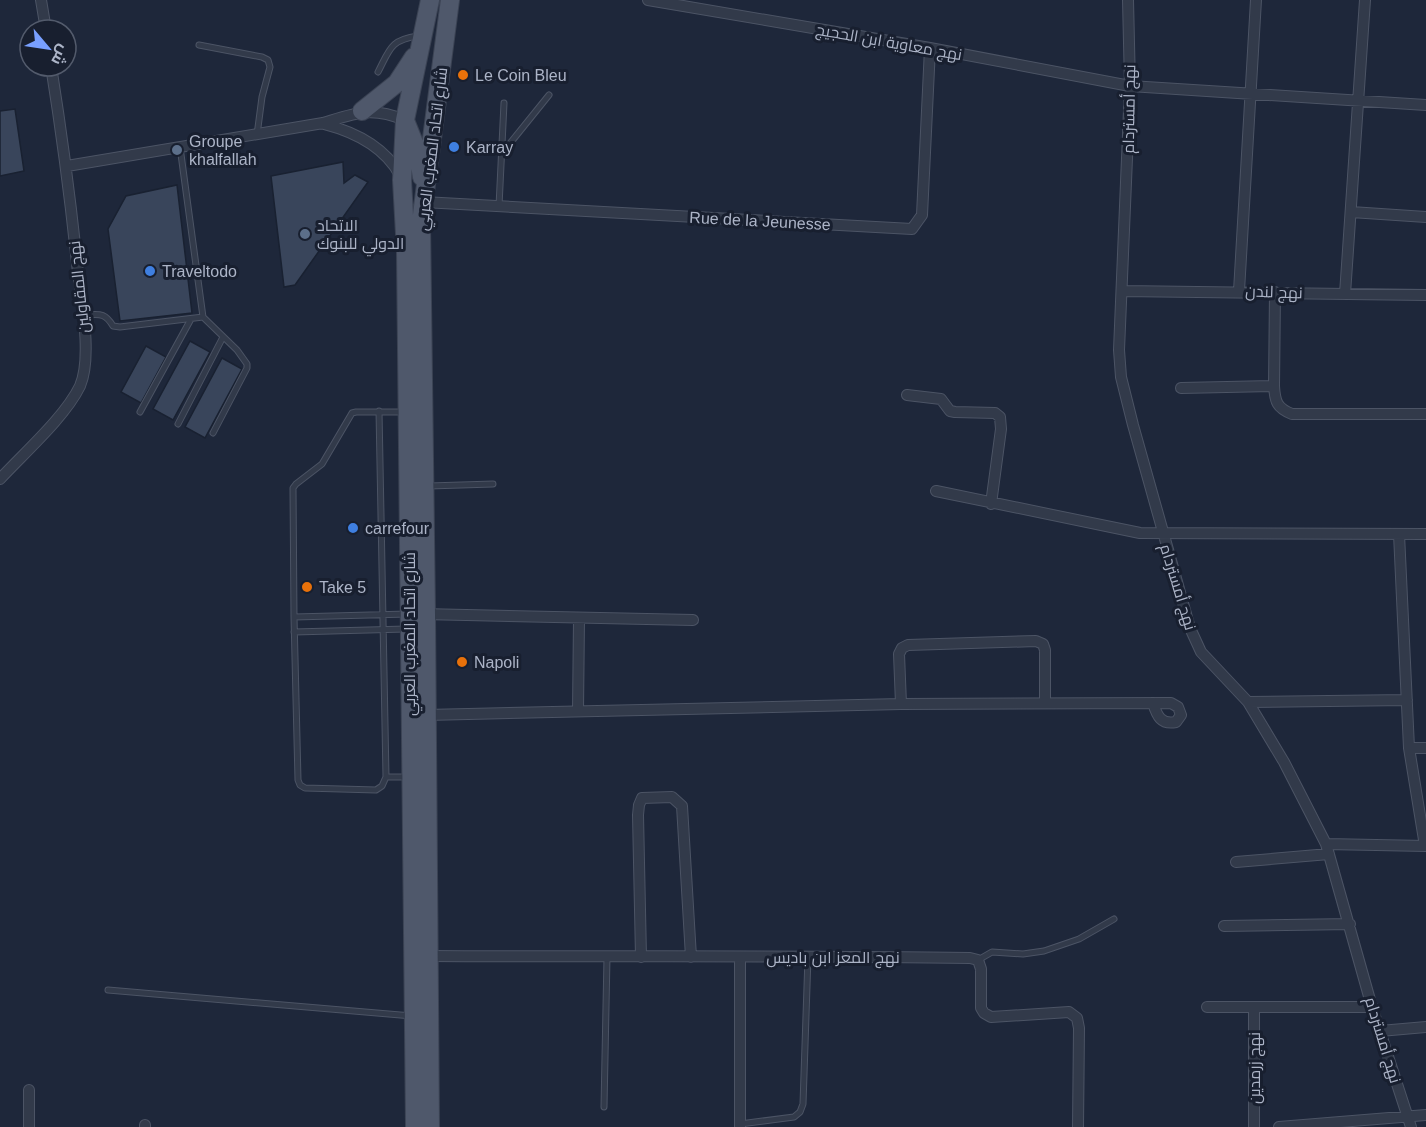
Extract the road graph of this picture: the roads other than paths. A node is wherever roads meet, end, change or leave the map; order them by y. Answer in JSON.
{"nodes":[{"id":1,"x":41,"y":0,"type":"edge"},
{"id":2,"x":430,"y":0,"type":"edge"},
{"id":3,"x":450,"y":0,"type":"edge"},
{"id":4,"x":648,"y":0,"type":"edge"},
{"id":5,"x":1128,"y":0,"type":"edge"},
{"id":6,"x":1256,"y":0,"type":"edge"},
{"id":7,"x":1365,"y":0,"type":"edge"},
{"id":8,"x":661,"y":2,"type":"edge"},
{"id":9,"x":43,"y":18,"type":"edge"},
{"id":10,"x":423,"y":37,"type":"junction"},
{"id":11,"x":199,"y":45,"type":"dead end"},
{"id":12,"x":930,"y":48,"type":"junction"},
{"id":13,"x":378,"y":72,"type":"dead end"},
{"id":14,"x":53,"y":78,"type":"edge"},
{"id":15,"x":1131,"y":86,"type":"junction"},
{"id":16,"x":1251,"y":93,"type":"junction"},
{"id":17,"x":549,"y":95,"type":"dead end"},
{"id":18,"x":1358,"y":101,"type":"junction"},
{"id":19,"x":504,"y":104,"type":"dead end"},
{"id":20,"x":1426,"y":105,"type":"edge"},
{"id":21,"x":362,"y":111,"type":"junction"},
{"id":22,"x":405,"y":120,"type":"junction"},
{"id":23,"x":323,"y":123,"type":"junction"},
{"id":24,"x":257,"y":135,"type":"junction"},
{"id":25,"x":180,"y":147,"type":"junction"},
{"id":26,"x":501,"y":153,"type":"junction"},
{"id":27,"x":67,"y":166,"type":"junction"},
{"id":28,"x":402,"y":180,"type":"junction"},
{"id":29,"x":423,"y":202,"type":"junction"},
{"id":30,"x":499,"y":206,"type":"junction"},
{"id":31,"x":1351,"y":212,"type":"junction"},
{"id":32,"x":1426,"y":218,"type":"edge"},
{"id":33,"x":1123,"y":291,"type":"junction"},
{"id":34,"x":1239,"y":291,"type":"junction"},
{"id":35,"x":1275,"y":292,"type":"junction"},
{"id":36,"x":1345,"y":294,"type":"junction"},
{"id":37,"x":1426,"y":295,"type":"edge"},
{"id":38,"x":83,"y":315,"type":"junction"},
{"id":39,"x":203,"y":317,"type":"junction"},
{"id":40,"x":191,"y":320,"type":"junction"},
{"id":41,"x":224,"y":337,"type":"junction"},
{"id":42,"x":1274,"y":386,"type":"junction"},
{"id":43,"x":1182,"y":388,"type":"dead end"},
{"id":44,"x":907,"y":395,"type":"dead end"},
{"id":45,"x":379,"y":411,"type":"junction"},
{"id":46,"x":140,"y":412,"type":"dead end"},
{"id":47,"x":407,"y":412,"type":"junction"},
{"id":48,"x":1426,"y":414,"type":"edge"},
{"id":49,"x":178,"y":423,"type":"dead end"},
{"id":50,"x":213,"y":433,"type":"dead end"},
{"id":51,"x":0,"y":479,"type":"edge"},
{"id":52,"x":493,"y":484,"type":"dead end"},
{"id":53,"x":424,"y":486,"type":"junction"},
{"id":54,"x":936,"y":491,"type":"dead end"},
{"id":55,"x":991,"y":504,"type":"junction"},
{"id":56,"x":1162,"y":534,"type":"junction"},
{"id":57,"x":1399,"y":534,"type":"junction"},
{"id":58,"x":1426,"y":534,"type":"edge"},
{"id":59,"x":382,"y":615,"type":"junction"},
{"id":60,"x":294,"y":617,"type":"junction"},
{"id":61,"x":415,"y":619,"type":"junction"},
{"id":62,"x":579,"y":619,"type":"junction"},
{"id":63,"x":693,"y":620,"type":"dead end"},
{"id":64,"x":382,"y":630,"type":"junction"},
{"id":65,"x":294,"y":633,"type":"junction"},
{"id":66,"x":1407,"y":700,"type":"junction"},
{"id":67,"x":1045,"y":702,"type":"junction"},
{"id":68,"x":1248,"y":702,"type":"junction"},
{"id":69,"x":1154,"y":703,"type":"dead end"},
{"id":70,"x":900,"y":704,"type":"junction"},
{"id":71,"x":578,"y":711,"type":"junction"},
{"id":72,"x":426,"y":715,"type":"junction"},
{"id":73,"x":1409,"y":748,"type":"junction"},
{"id":74,"x":1426,"y":748,"type":"edge"},
{"id":75,"x":411,"y":776,"type":"junction"},
{"id":76,"x":386,"y":777,"type":"junction"},
{"id":77,"x":1426,"y":846,"type":"edge"},
{"id":78,"x":1328,"y":849,"type":"junction"},
{"id":79,"x":1236,"y":862,"type":"dead end"},
{"id":80,"x":1114,"y":919,"type":"dead end"},
{"id":81,"x":1350,"y":924,"type":"junction"},
{"id":82,"x":1224,"y":926,"type":"dead end"},
{"id":83,"x":429,"y":956,"type":"junction"},
{"id":84,"x":808,"y":956,"type":"junction"},
{"id":85,"x":607,"y":957,"type":"junction"},
{"id":86,"x":641,"y":957,"type":"junction"},
{"id":87,"x":691,"y":957,"type":"junction"},
{"id":88,"x":740,"y":958,"type":"junction"},
{"id":89,"x":978,"y":960,"type":"junction"},
{"id":90,"x":108,"y":990,"type":"dead end"},
{"id":91,"x":1207,"y":1007,"type":"dead end"},
{"id":92,"x":1372,"y":1007,"type":"junction"},
{"id":93,"x":1254,"y":1008,"type":"junction"},
{"id":94,"x":421,"y":1016,"type":"junction"},
{"id":95,"x":1426,"y":1027,"type":"edge"},
{"id":96,"x":1380,"y":1031,"type":"junction"},
{"id":97,"x":30,"y":1090,"type":"dead end"},
{"id":98,"x":604,"y":1107,"type":"dead end"},
{"id":99,"x":1407,"y":1115,"type":"junction"},
{"id":100,"x":1426,"y":1115,"type":"edge"},
{"id":101,"x":740,"y":1126,"type":"edge"},
{"id":102,"x":29,"y":1127,"type":"edge"},
{"id":103,"x":415,"y":1127,"type":"edge"},
{"id":104,"x":430,"y":1127,"type":"edge"},
{"id":105,"x":1078,"y":1127,"type":"edge"},
{"id":106,"x":1254,"y":1127,"type":"edge"},
{"id":107,"x":1279,"y":1127,"type":"edge"},
{"id":108,"x":1411,"y":1127,"type":"edge"}],
"edges":[{"from":1,"to":9,"type":"street"},
{"from":2,"to":10,"type":"main road","name":"شارع اتحاد المغرب العربي"},
{"from":3,"to":29,"type":"main road","name":"شارع اتحاد المغرب العربي"},
{"from":4,"to":8,"type":"street","name":"نهج معاوية ابن الحجيج"},
{"from":5,"to":15,"type":"street","name":"نهج أمستردام"},
{"from":6,"to":16,"type":"street"},
{"from":7,"to":18,"type":"street"},
{"from":8,"to":12,"type":"street","name":"نهج معاوية ابن الحجيج"},
{"from":10,"to":13,"type":"lane"},
{"from":10,"to":21,"type":"main road"},
{"from":10,"to":22,"type":"main road","name":"شارع اتحاد المغرب العربي"},
{"from":11,"to":24,"type":"lane"},
{"from":12,"to":15,"type":"street","name":"نهج معاوية ابن الحجيج"},
{"from":12,"to":30,"type":"street","name":"Rue de la Jeunesse"},
{"from":14,"to":27,"type":"street","name":"نهج المقاولين"},
{"from":15,"to":16,"type":"street","name":"نهج معاوية ابن الحجيج"},
{"from":15,"to":33,"type":"street","name":"نهج أمستردام"},
{"from":16,"to":18,"type":"street","name":"نهج معاوية ابن الحجيج"},
{"from":16,"to":34,"type":"street"},
{"from":17,"to":26,"type":"lane"},
{"from":18,"to":20,"type":"street","name":"نهج معاوية ابن الحجيج"},
{"from":18,"to":31,"type":"street"},
{"from":19,"to":26,"type":"lane"},
{"from":21,"to":22,"type":"street"},
{"from":21,"to":23,"type":"street"},
{"from":22,"to":28,"type":"main road","name":"شارع اتحاد المغرب العربي"},
{"from":22,"to":29,"type":"main road"},
{"from":23,"to":24,"type":"street"},
{"from":23,"to":28,"type":"street"},
{"from":24,"to":25,"type":"street"},
{"from":25,"to":27,"type":"street"},
{"from":25,"to":39,"type":"lane"},
{"from":26,"to":30,"type":"lane"},
{"from":27,"to":38,"type":"street","name":"نهج المقاولين"},
{"from":28,"to":47,"type":"main road","name":"شارع اتحاد المغرب العربي"},
{"from":29,"to":30,"type":"street","name":"Rue de la Jeunesse"},
{"from":29,"to":53,"type":"main road","name":"شارع اتحاد المغرب العربي"},
{"from":31,"to":32,"type":"street"},
{"from":31,"to":36,"type":"street"},
{"from":33,"to":34,"type":"street","name":"نهج لندن"},
{"from":33,"to":56,"type":"street","name":"نهج أمستردام"},
{"from":34,"to":35,"type":"street","name":"نهج لندن"},
{"from":35,"to":36,"type":"street","name":"نهج لندن"},
{"from":35,"to":42,"type":"street"},
{"from":36,"to":37,"type":"street","name":"نهج لندن"},
{"from":38,"to":40,"type":"lane"},
{"from":38,"to":51,"type":"street","name":"نهج المقاولين"},
{"from":39,"to":40,"type":"lane"},
{"from":39,"to":41,"type":"lane"},
{"from":40,"to":46,"type":"lane"},
{"from":41,"to":49,"type":"lane"},
{"from":41,"to":50,"type":"lane"},
{"from":42,"to":43,"type":"street"},
{"from":42,"to":48,"type":"street"},
{"from":44,"to":55,"type":"street"},
{"from":45,"to":47,"type":"lane"},
{"from":45,"to":59,"type":"lane"},
{"from":45,"to":60,"type":"lane"},
{"from":47,"to":61,"type":"main road","name":"شارع اتحاد المغرب العربي"},
{"from":52,"to":53,"type":"lane"},
{"from":53,"to":61,"type":"main road","name":"شارع اتحاد المغرب العربي"},
{"from":54,"to":55,"type":"street"},
{"from":55,"to":56,"type":"street"},
{"from":56,"to":57,"type":"street"},
{"from":56,"to":68,"type":"street","name":"نهج أمستردام"},
{"from":57,"to":58,"type":"street"},
{"from":57,"to":66,"type":"street"},
{"from":59,"to":60,"type":"lane"},
{"from":59,"to":61,"type":"lane"},
{"from":59,"to":64,"type":"lane"},
{"from":60,"to":65,"type":"lane"},
{"from":61,"to":62,"type":"street"},
{"from":61,"to":64,"type":"lane"},
{"from":61,"to":72,"type":"main road","name":"شارع اتحاد المغرب العربي"},
{"from":61,"to":75,"type":"main road","name":"شارع اتحاد المغرب العربي"},
{"from":62,"to":63,"type":"street"},
{"from":62,"to":71,"type":"street"},
{"from":64,"to":65,"type":"lane"},
{"from":64,"to":76,"type":"lane"},
{"from":65,"to":76,"type":"lane"},
{"from":66,"to":68,"type":"street"},
{"from":66,"to":73,"type":"street"},
{"from":67,"to":69,"type":"street"},
{"from":67,"to":70,"type":"street"},
{"from":67,"to":70,"type":"street"},
{"from":68,"to":78,"type":"street","name":"نهج أمستردام"},
{"from":70,"to":71,"type":"street"},
{"from":71,"to":72,"type":"street"},
{"from":72,"to":83,"type":"main road","name":"شارع اتحاد المغرب العربي"},
{"from":73,"to":74,"type":"street"},
{"from":73,"to":77,"type":"street"},
{"from":75,"to":76,"type":"lane"},
{"from":75,"to":94,"type":"main road","name":"شارع اتحاد المغرب العربي"},
{"from":77,"to":78,"type":"street"},
{"from":78,"to":79,"type":"street"},
{"from":78,"to":81,"type":"street","name":"نهج أمستردام"},
{"from":80,"to":89,"type":"lane"},
{"from":81,"to":82,"type":"street"},
{"from":81,"to":92,"type":"street","name":"نهج أمستردام"},
{"from":83,"to":85,"type":"street","name":"نهج المعز ابن باديس"},
{"from":83,"to":94,"type":"main road","name":"شارع اتحاد المغرب العربي"},
{"from":84,"to":88,"type":"street","name":"نهج المعز ابن باديس"},
{"from":84,"to":89,"type":"street","name":"نهج المعز ابن باديس"},
{"from":84,"to":101,"type":"lane"},
{"from":85,"to":86,"type":"street","name":"نهج المعز ابن باديس"},
{"from":85,"to":98,"type":"lane"},
{"from":86,"to":87,"type":"street","name":"نهج المعز ابن باديس"},
{"from":86,"to":87,"type":"street"},
{"from":87,"to":88,"type":"street","name":"نهج المعز ابن باديس"},
{"from":88,"to":101,"type":"street"},
{"from":89,"to":105,"type":"street"},
{"from":90,"to":94,"type":"lane"},
{"from":91,"to":93,"type":"street"},
{"from":92,"to":93,"type":"street"},
{"from":92,"to":96,"type":"street","name":"نهج أمستردام"},
{"from":93,"to":106,"type":"street","name":"نهج زرمدين"},
{"from":94,"to":103,"type":"main road","name":"شارع اتحاد المغرب العربي"},
{"from":94,"to":104,"type":"main road","name":"شارع اتحاد المغرب العربي"},
{"from":95,"to":96,"type":"street"},
{"from":96,"to":99,"type":"street","name":"نهج أمستردام"},
{"from":97,"to":102,"type":"street"},
{"from":99,"to":100,"type":"street"},
{"from":99,"to":107,"type":"street"},
{"from":99,"to":108,"type":"street","name":"نهج أمستردام"}]}
